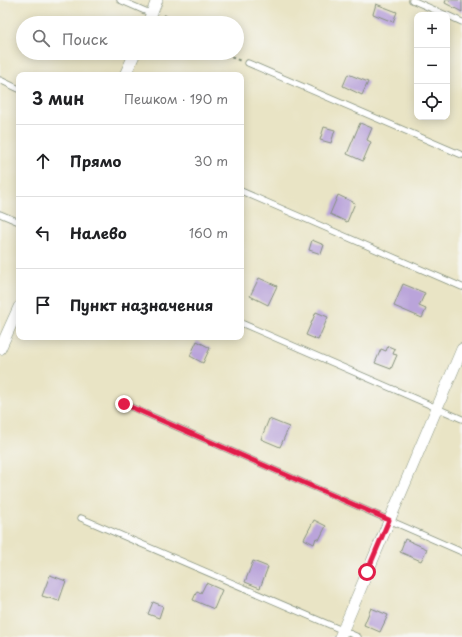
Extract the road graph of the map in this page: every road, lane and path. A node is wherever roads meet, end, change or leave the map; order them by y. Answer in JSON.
{"nodes":[{"id":1,"x":120,"y":0,"type":"edge"},
{"id":2,"x":157,"y":0,"type":"edge"},
{"id":3,"x":412,"y":0,"type":"edge"},
{"id":4,"x":439,"y":12,"type":"edge"},
{"id":5,"x":145,"y":16,"type":"edge"},
{"id":6,"x":151,"y":16,"type":"edge"},
{"id":7,"x":155,"y":16,"type":"edge"},
{"id":8,"x":165,"y":16,"type":"edge"},
{"id":9,"x":450,"y":17,"type":"edge"},
{"id":10,"x":462,"y":22,"type":"edge"},
{"id":11,"x":132,"y":60,"type":"edge"},
{"id":12,"x":240,"y":60,"type":"edge"},
{"id":13,"x":248,"y":63,"type":"joint"},
{"id":14,"x":126,"y":72,"type":"edge"},
{"id":15,"x":0,"y":80,"type":"edge"},
{"id":16,"x":16,"y":87,"type":"edge"},
{"id":17,"x":462,"y":156,"type":"edge"},
{"id":18,"x":244,"y":192,"type":"edge"},
{"id":19,"x":0,"y":214,"type":"edge"},
{"id":20,"x":16,"y":221,"type":"edge"},
{"id":21,"x":462,"y":287,"type":"edge"},
{"id":22,"x":16,"y":314,"type":"edge"},
{"id":23,"x":244,"y":324,"type":"edge"},
{"id":24,"x":0,"y":349,"type":"edge"},
{"id":25,"x":462,"y":349,"type":"edge"},
{"id":26,"x":124,"y":404,"type":"dead end"},
{"id":27,"x":436,"y":408,"type":"junction"},
{"id":28,"x":462,"y":419,"type":"edge"},
{"id":29,"x":81,"y":518,"type":"dead end"},
{"id":30,"x":389,"y":520,"type":"junction"},
{"id":31,"x":462,"y":552,"type":"edge"},
{"id":32,"x":342,"y":634,"type":"edge"},
{"id":33,"x":358,"y":637,"type":"edge"}],
"edges":[{"from":1,"to":5,"type":"lane"},
{"from":2,"to":6,"type":"street"},
{"from":3,"to":4,"type":"lane"},
{"from":7,"to":8,"type":"path"},
{"from":9,"to":10,"type":"lane"},
{"from":11,"to":14,"type":"street"},
{"from":12,"to":13,"type":"path"},
{"from":13,"to":17,"type":"lane"},
{"from":15,"to":16,"type":"lane"},
{"from":18,"to":21,"type":"lane"},
{"from":19,"to":20,"type":"lane"},
{"from":22,"to":24,"type":"street"},
{"from":23,"to":27,"type":"lane"},
{"from":25,"to":27,"type":"street"},
{"from":26,"to":30,"type":"lane"},
{"from":27,"to":28,"type":"lane"},
{"from":27,"to":30,"type":"street"},
{"from":29,"to":32,"type":"lane"},
{"from":30,"to":31,"type":"lane"},
{"from":30,"to":32,"type":"street"},
{"from":32,"to":33,"type":"lane"}]}
